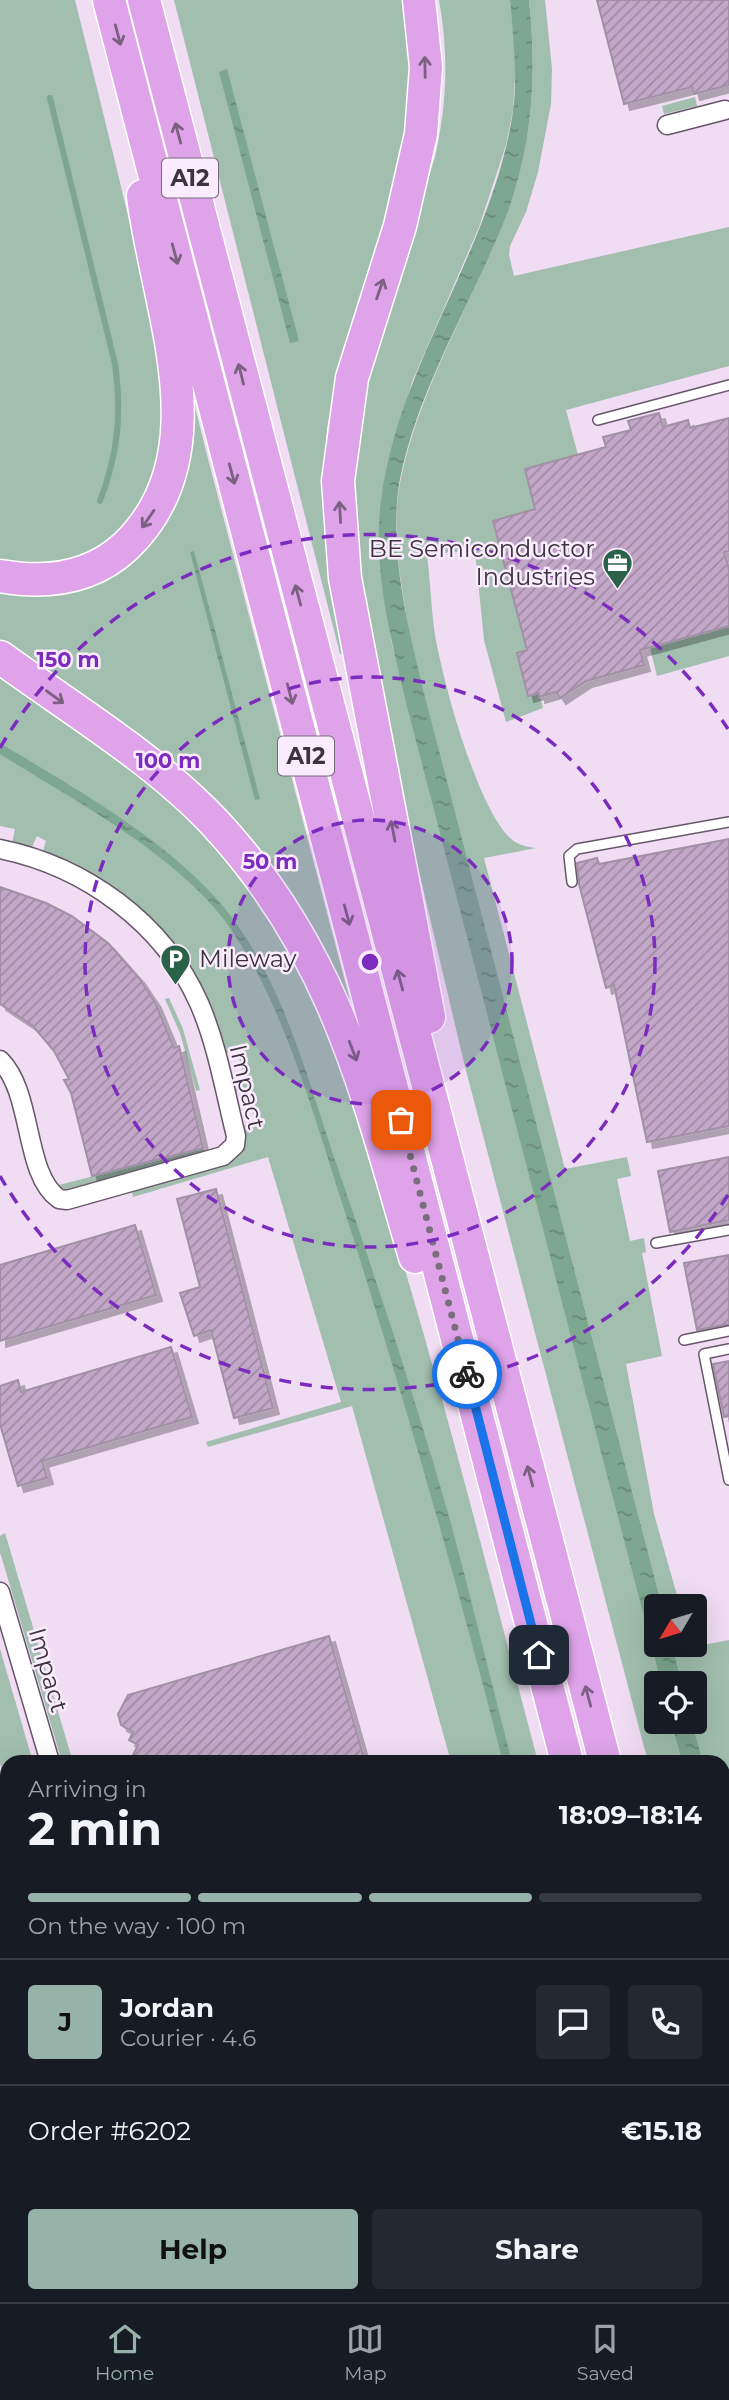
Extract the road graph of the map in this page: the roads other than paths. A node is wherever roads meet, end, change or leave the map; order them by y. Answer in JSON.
{"nodes":[{"id":1,"x":109,"y":0,"type":"edge"},
{"id":2,"x":144,"y":0,"type":"edge"},
{"id":3,"x":419,"y":0,"type":"edge"},
{"id":4,"x":128,"y":69,"type":"junction"},
{"id":5,"x":725,"y":110,"type":"dead end"},
{"id":6,"x":667,"y":125,"type":"dead end"},
{"id":7,"x":729,"y":385,"type":"edge"},
{"id":8,"x":598,"y":420,"type":"dead end"},
{"id":9,"x":0,"y":576,"type":"edge"},
{"id":10,"x":0,"y":657,"type":"edge"},
{"id":11,"x":729,"y":822,"type":"edge"},
{"id":12,"x":0,"y":849,"type":"edge"},
{"id":13,"x":572,"y":882,"type":"dead end"},
{"id":14,"x":0,"y":1060,"type":"edge"},
{"id":15,"x":729,"y":1230,"type":"edge"},
{"id":16,"x":656,"y":1243,"type":"dead end"},
{"id":17,"x":485,"y":1307,"type":"junction"},
{"id":18,"x":729,"y":1331,"type":"edge"},
{"id":19,"x":684,"y":1340,"type":"dead end"},
{"id":20,"x":729,"y":1349,"type":"edge"},
{"id":21,"x":485,"y":1442,"type":"junction"},
{"id":22,"x":729,"y":1480,"type":"edge"},
{"id":23,"x":0,"y":1592,"type":"edge"},
{"id":24,"x":48,"y":1755,"type":"edge"},
{"id":25,"x":565,"y":1755,"type":"edge"},
{"id":26,"x":603,"y":1755,"type":"edge"}],
"edges":[{"from":1,"to":4,"type":"highway","number":"A12","one_way":true},
{"from":17,"to":2,"type":"highway","number":"A12","one_way":true},
{"from":17,"to":3,"type":"highway","number":"A12","one_way":true},
{"from":4,"to":9,"type":"highway","number":"A12","one_way":true},
{"from":4,"to":21,"type":"highway","number":"A12","one_way":true},
{"from":5,"to":6,"type":"street"},
{"from":7,"to":8,"type":"lane"},
{"from":10,"to":21,"type":"highway","number":"A12","one_way":true},
{"from":11,"to":13,"type":"lane"},
{"from":12,"to":14,"type":"street","name":"Impact"},
{"from":15,"to":16,"type":"lane"},
{"from":26,"to":17,"type":"highway","number":"A12","one_way":true},
{"from":18,"to":19,"type":"lane"},
{"from":20,"to":22,"type":"lane"},
{"from":21,"to":25,"type":"highway","number":"A12"},
{"from":23,"to":24,"type":"street","name":"Impact"}]}
